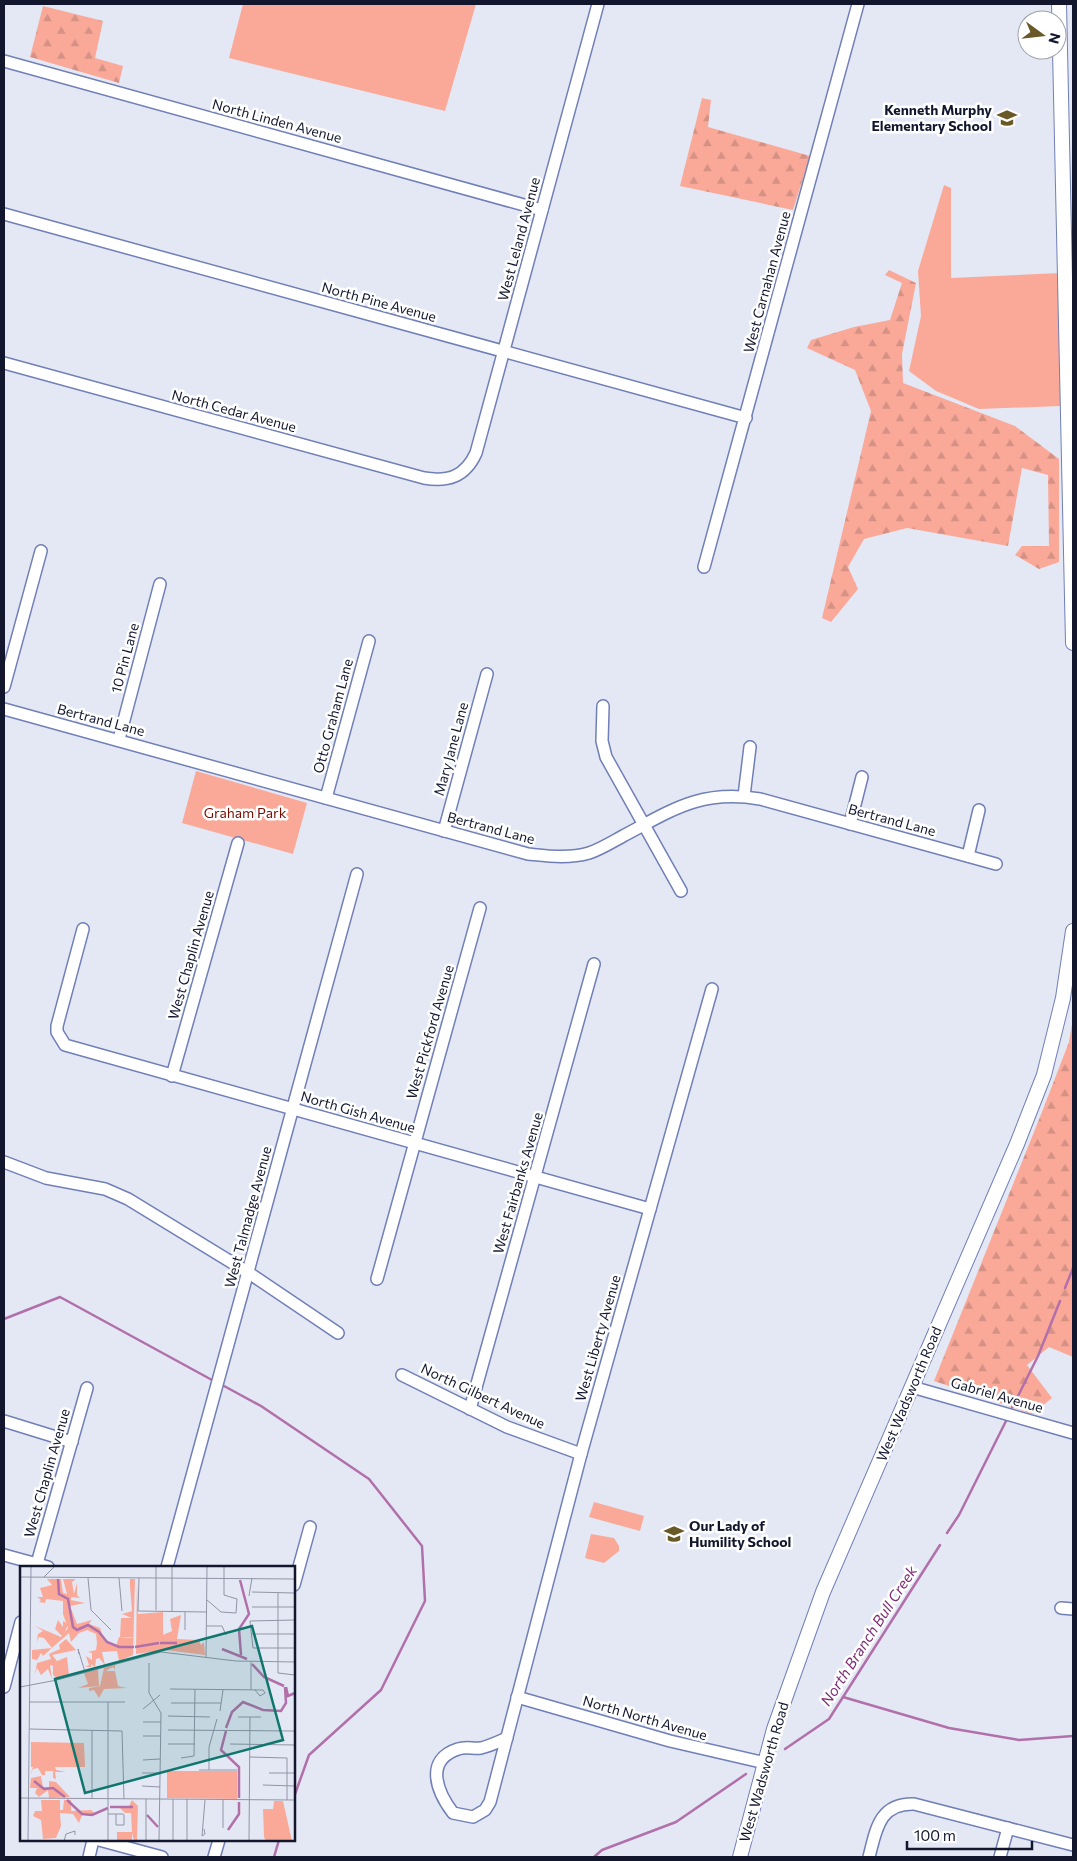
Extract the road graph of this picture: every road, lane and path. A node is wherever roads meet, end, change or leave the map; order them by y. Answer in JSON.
{"nodes":[{"id":1,"x":598,"y":4,"type":"edge"},
{"id":2,"x":858,"y":4,"type":"edge"},
{"id":3,"x":1059,"y":4,"type":"edge"},
{"id":4,"x":4,"y":62,"type":"edge"},
{"id":5,"x":542,"y":210,"type":"junction"},
{"id":6,"x":4,"y":214,"type":"edge"},
{"id":7,"x":1069,"y":279,"type":"edge"},
{"id":8,"x":504,"y":352,"type":"junction"},
{"id":9,"x":4,"y":363,"type":"edge"},
{"id":10,"x":746,"y":418,"type":"junction"},
{"id":11,"x":457,"y":475,"type":"joint"},
{"id":12,"x":41,"y":551,"type":"dead end"},
{"id":13,"x":704,"y":567,"type":"dead end"},
{"id":14,"x":160,"y":584,"type":"dead end"},
{"id":15,"x":369,"y":641,"type":"dead end"},
{"id":16,"x":1073,"y":643,"type":"edge"},
{"id":17,"x":487,"y":674,"type":"dead end"},
{"id":18,"x":4,"y":687,"type":"edge"},
{"id":19,"x":603,"y":706,"type":"dead end"},
{"id":20,"x":4,"y":709,"type":"edge"},
{"id":21,"x":119,"y":739,"type":"junction"},
{"id":22,"x":750,"y":747,"type":"dead end"},
{"id":23,"x":862,"y":777,"type":"dead end"},
{"id":24,"x":744,"y":796,"type":"junction"},
{"id":25,"x":326,"y":798,"type":"junction"},
{"id":26,"x":979,"y":810,"type":"dead end"},
{"id":27,"x":850,"y":824,"type":"junction"},
{"id":28,"x":644,"y":825,"type":"junction"},
{"id":29,"x":444,"y":831,"type":"junction"},
{"id":30,"x":238,"y":843,"type":"dead end"},
{"id":31,"x":968,"y":856,"type":"junction"},
{"id":32,"x":996,"y":864,"type":"dead end"},
{"id":33,"x":357,"y":874,"type":"dead end"},
{"id":34,"x":681,"y":891,"type":"dead end"},
{"id":35,"x":480,"y":908,"type":"dead end"},
{"id":36,"x":83,"y":929,"type":"dead end"},
{"id":37,"x":1073,"y":931,"type":"edge"},
{"id":38,"x":594,"y":964,"type":"dead end"},
{"id":39,"x":712,"y":989,"type":"dead end"},
{"id":40,"x":172,"y":1076,"type":"junction"},
{"id":41,"x":294,"y":1110,"type":"junction"},
{"id":42,"x":414,"y":1143,"type":"junction"},
{"id":43,"x":4,"y":1162,"type":"edge"},
{"id":44,"x":536,"y":1177,"type":"junction"},
{"id":45,"x":650,"y":1209,"type":"junction"},
{"id":46,"x":249,"y":1273,"type":"junction"},
{"id":47,"x":377,"y":1279,"type":"dead end"},
{"id":48,"x":338,"y":1333,"type":"dead end"},
{"id":49,"x":402,"y":1375,"type":"dead end"},
{"id":50,"x":912,"y":1387,"type":"junction"},
{"id":51,"x":87,"y":1388,"type":"dead end"},
{"id":52,"x":470,"y":1409,"type":"junction"},
{"id":53,"x":4,"y":1422,"type":"edge"},
{"id":54,"x":1073,"y":1433,"type":"edge"},
{"id":55,"x":72,"y":1442,"type":"junction"},
{"id":56,"x":581,"y":1454,"type":"junction"},
{"id":57,"x":310,"y":1527,"type":"dead end"},
{"id":58,"x":4,"y":1555,"type":"edge"},
{"id":59,"x":40,"y":1566,"type":"edge"},
{"id":60,"x":167,"y":1566,"type":"edge"},
{"id":61,"x":295,"y":1581,"type":"edge"},
{"id":62,"x":1061,"y":1608,"type":"dead end"},
{"id":63,"x":1073,"y":1609,"type":"edge"},
{"id":64,"x":20,"y":1626,"type":"edge"},
{"id":65,"x":4,"y":1687,"type":"edge"},
{"id":66,"x":517,"y":1697,"type":"junction"},
{"id":67,"x":507,"y":1738,"type":"junction"},
{"id":68,"x":765,"y":1763,"type":"junction"},
{"id":69,"x":1008,"y":1828,"type":"junction"},
{"id":70,"x":93,"y":1841,"type":"edge"},
{"id":71,"x":103,"y":1841,"type":"edge"},
{"id":72,"x":219,"y":1841,"type":"edge"},
{"id":73,"x":1073,"y":1845,"type":"edge"},
{"id":74,"x":89,"y":1857,"type":"edge"},
{"id":75,"x":162,"y":1857,"type":"edge"},
{"id":76,"x":214,"y":1857,"type":"edge"},
{"id":77,"x":740,"y":1857,"type":"edge"},
{"id":78,"x":869,"y":1857,"type":"edge"},
{"id":79,"x":1000,"y":1857,"type":"edge"}],
"edges":[{"from":1,"to":5,"type":"street","name":"West Leland Avenue"},
{"from":2,"to":10,"type":"street","name":"West Carnahan Avenue"},
{"from":3,"to":7,"type":"main road"},
{"from":4,"to":5,"type":"street","name":"North Linden Avenue"},
{"from":5,"to":8,"type":"street","name":"West Leland Avenue"},
{"from":6,"to":8,"type":"street","name":"North Pine Avenue"},
{"from":7,"to":16,"type":"main road"},
{"from":8,"to":10,"type":"street","name":"North Pine Avenue"},
{"from":8,"to":11,"type":"street","name":"West Leland Avenue"},
{"from":9,"to":11,"type":"street","name":"North Cedar Avenue"},
{"from":10,"to":13,"type":"street","name":"West Carnahan Avenue"},
{"from":12,"to":18,"type":"street"},
{"from":14,"to":21,"type":"street","name":"10 Pin Lane"},
{"from":15,"to":25,"type":"street","name":"Otto Graham Lane"},
{"from":17,"to":29,"type":"street","name":"Mary Jane Lane"},
{"from":19,"to":28,"type":"street"},
{"from":20,"to":21,"type":"street","name":"Bertrand Lane"},
{"from":21,"to":25,"type":"street","name":"Bertrand Lane"},
{"from":22,"to":24,"type":"street"},
{"from":23,"to":27,"type":"street"},
{"from":24,"to":27,"type":"street","name":"Bertrand Lane"},
{"from":24,"to":28,"type":"street","name":"Bertrand Lane"},
{"from":25,"to":29,"type":"street","name":"Bertrand Lane"},
{"from":26,"to":31,"type":"street"},
{"from":27,"to":31,"type":"street","name":"Bertrand Lane"},
{"from":28,"to":29,"type":"street","name":"Bertrand Lane"},
{"from":28,"to":34,"type":"street"},
{"from":30,"to":40,"type":"street","name":"West Chaplin Avenue"},
{"from":31,"to":32,"type":"street","name":"Bertrand Lane"},
{"from":33,"to":41,"type":"street","name":"West Talmadge Avenue"},
{"from":35,"to":42,"type":"street","name":"West Pickford Avenue"},
{"from":36,"to":40,"type":"street","name":"North Gish Avenue"},
{"from":37,"to":50,"type":"main road","name":"West Wadsworth Road"},
{"from":38,"to":44,"type":"street","name":"West Fairbanks Avenue"},
{"from":39,"to":45,"type":"street","name":"West Liberty Avenue"},
{"from":40,"to":41,"type":"street","name":"North Gish Avenue"},
{"from":41,"to":42,"type":"street","name":"North Gish Avenue"},
{"from":41,"to":46,"type":"street","name":"West Talmadge Avenue"},
{"from":42,"to":44,"type":"street","name":"North Gish Avenue"},
{"from":42,"to":47,"type":"street","name":"West Pickford Avenue"},
{"from":43,"to":46,"type":"street"},
{"from":44,"to":45,"type":"street","name":"North Gish Avenue"},
{"from":44,"to":52,"type":"street","name":"West Fairbanks Avenue"},
{"from":45,"to":56,"type":"street","name":"West Liberty Avenue"},
{"from":46,"to":48,"type":"street"},
{"from":46,"to":60,"type":"street","name":"West Talmadge Avenue"},
{"from":49,"to":52,"type":"street","name":"North Gilbert Avenue"},
{"from":50,"to":54,"type":"street","name":"Gabriel Avenue"},
{"from":50,"to":68,"type":"main road","name":"West Wadsworth Road"},
{"from":51,"to":55,"type":"street","name":"West Chaplin Avenue"},
{"from":52,"to":56,"type":"street","name":"North Gilbert Avenue"},
{"from":53,"to":55,"type":"street"},
{"from":55,"to":59,"type":"street","name":"West Chaplin Avenue"},
{"from":56,"to":66,"type":"street","name":"West Liberty Avenue"},
{"from":57,"to":61,"type":"street"},
{"from":58,"to":59,"type":"street"},
{"from":62,"to":63,"type":"street"},
{"from":64,"to":65,"type":"street"},
{"from":66,"to":67,"type":"street","name":"West Liberty Avenue"},
{"from":66,"to":68,"type":"street","name":"North North Avenue"},
{"from":67,"to":67,"type":"street","name":"West Liberty Avenue"},
{"from":68,"to":77,"type":"main road","name":"West Wadsworth Road"},
{"from":69,"to":73,"type":"street"},
{"from":69,"to":78,"type":"street"},
{"from":69,"to":79,"type":"street"},
{"from":70,"to":74,"type":"street"},
{"from":71,"to":75,"type":"street"},
{"from":72,"to":76,"type":"street"}]}
